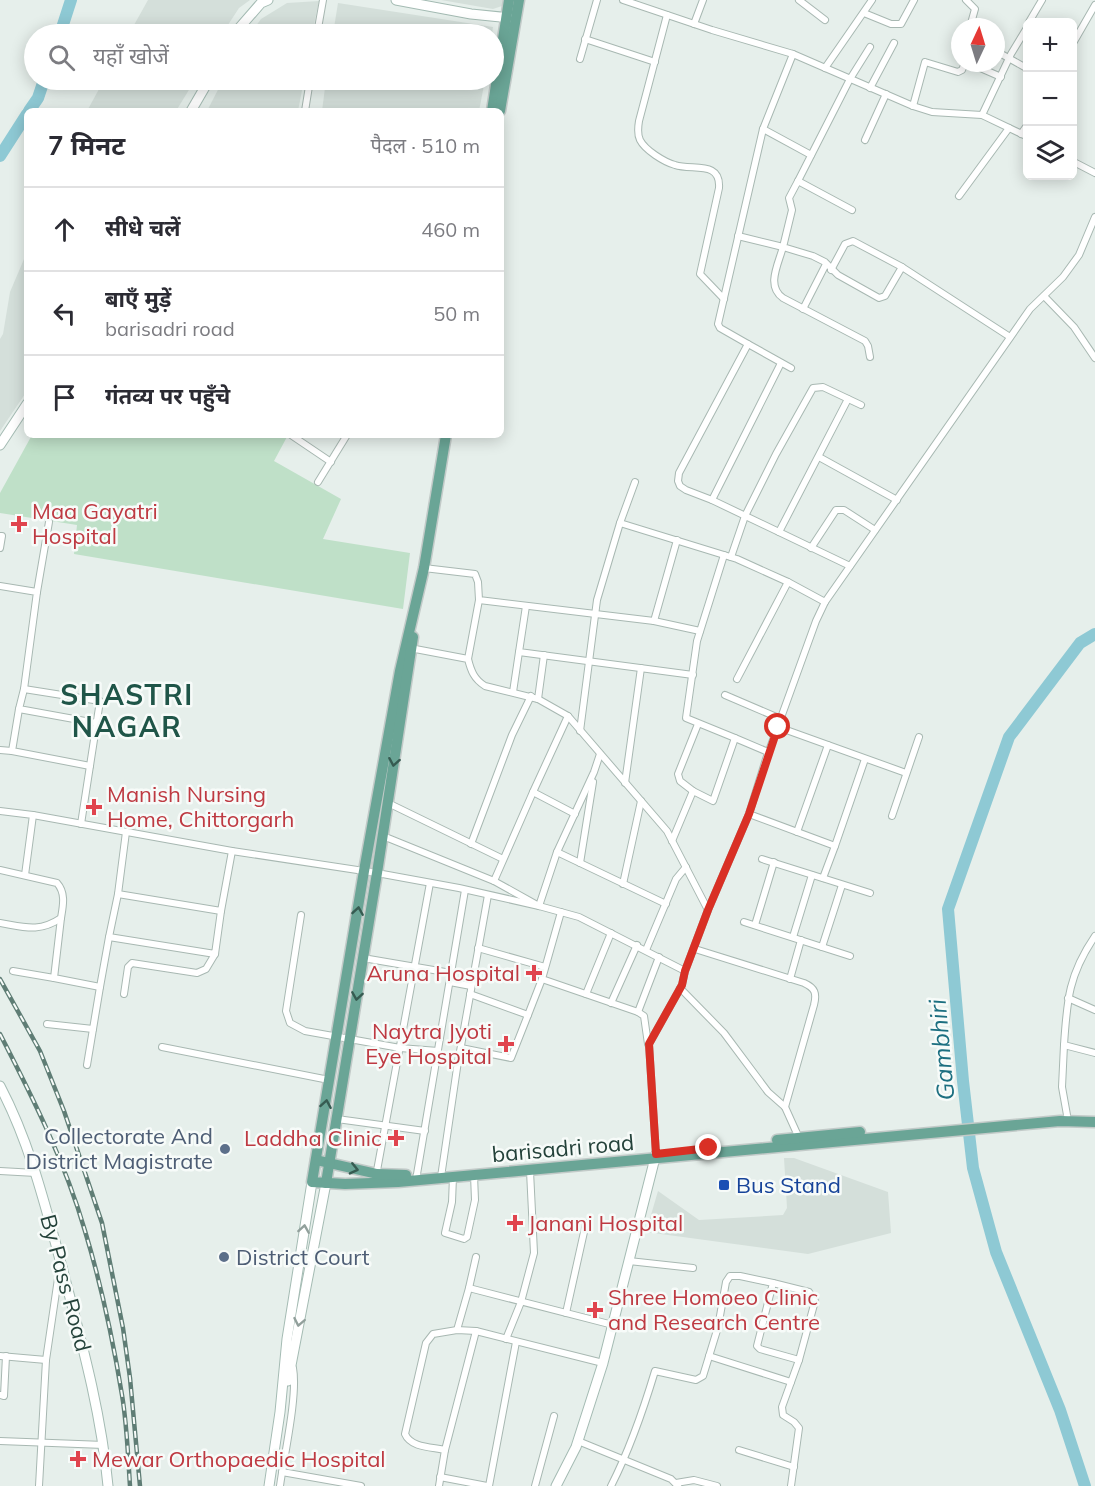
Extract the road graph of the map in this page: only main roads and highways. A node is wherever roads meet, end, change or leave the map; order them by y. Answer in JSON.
{"nodes":[{"id":1,"x":509,"y":0,"type":"edge"},
{"id":2,"x":519,"y":0,"type":"edge"},
{"id":3,"x":511,"y":18,"type":"junction"},
{"id":4,"x":504,"y":52,"type":"edge"},
{"id":5,"x":504,"y":77,"type":"edge"},
{"id":6,"x":496,"y":90,"type":"edge"},
{"id":7,"x":502,"y":90,"type":"edge"},
{"id":8,"x":493,"y":108,"type":"edge"},
{"id":9,"x":500,"y":108,"type":"edge"},
{"id":10,"x":445,"y":438,"type":"edge"},
{"id":11,"x":409,"y":648,"type":"junction"},
{"id":12,"x":1093,"y":1122,"type":"edge"},
{"id":13,"x":814,"y":1140,"type":"junction"},
{"id":14,"x":656,"y":1156,"type":"junction"},
{"id":15,"x":316,"y":1160,"type":"junction"},
{"id":16,"x":329,"y":1163,"type":"junction"},
{"id":17,"x":535,"y":1169,"type":"junction"},
{"id":18,"x":442,"y":1175,"type":"junction"},
{"id":19,"x":417,"y":1177,"type":"junction"},
{"id":20,"x":376,"y":1178,"type":"junction"},
{"id":21,"x":326,"y":1183,"type":"junction"}],
"edges":[{"from":1,"to":3,"type":"main road"},
{"from":2,"to":3,"type":"main road"},
{"from":3,"to":4,"type":"main road"},
{"from":3,"to":5,"type":"main road"},
{"from":6,"to":8,"type":"main road"},
{"from":7,"to":9,"type":"main road"},
{"from":10,"to":11,"type":"main road"},
{"from":15,"to":11,"type":"main road","one_way":true},
{"from":11,"to":16,"type":"main road","one_way":true},
{"from":12,"to":13,"type":"main road"},
{"from":12,"to":13,"type":"main road"},
{"from":13,"to":14,"type":"main road","name":"barisadri road"},
{"from":13,"to":14,"type":"main road","name":"barisadri road"},
{"from":14,"to":17,"type":"main road","name":"barisadri road"},
{"from":15,"to":16,"type":"main road"},
{"from":15,"to":21,"type":"main road","name":"barisadri road"},
{"from":16,"to":20,"type":"main road","one_way":true},
{"from":16,"to":21,"type":"main road"},
{"from":17,"to":18,"type":"main road","name":"barisadri road"},
{"from":17,"to":18,"type":"main road","name":"barisadri road"},
{"from":18,"to":19,"type":"main road","name":"barisadri road"},
{"from":19,"to":20,"type":"main road","name":"barisadri road"},
{"from":19,"to":20,"type":"main road","name":"barisadri road"},
{"from":20,"to":21,"type":"main road","name":"barisadri road"}]}
